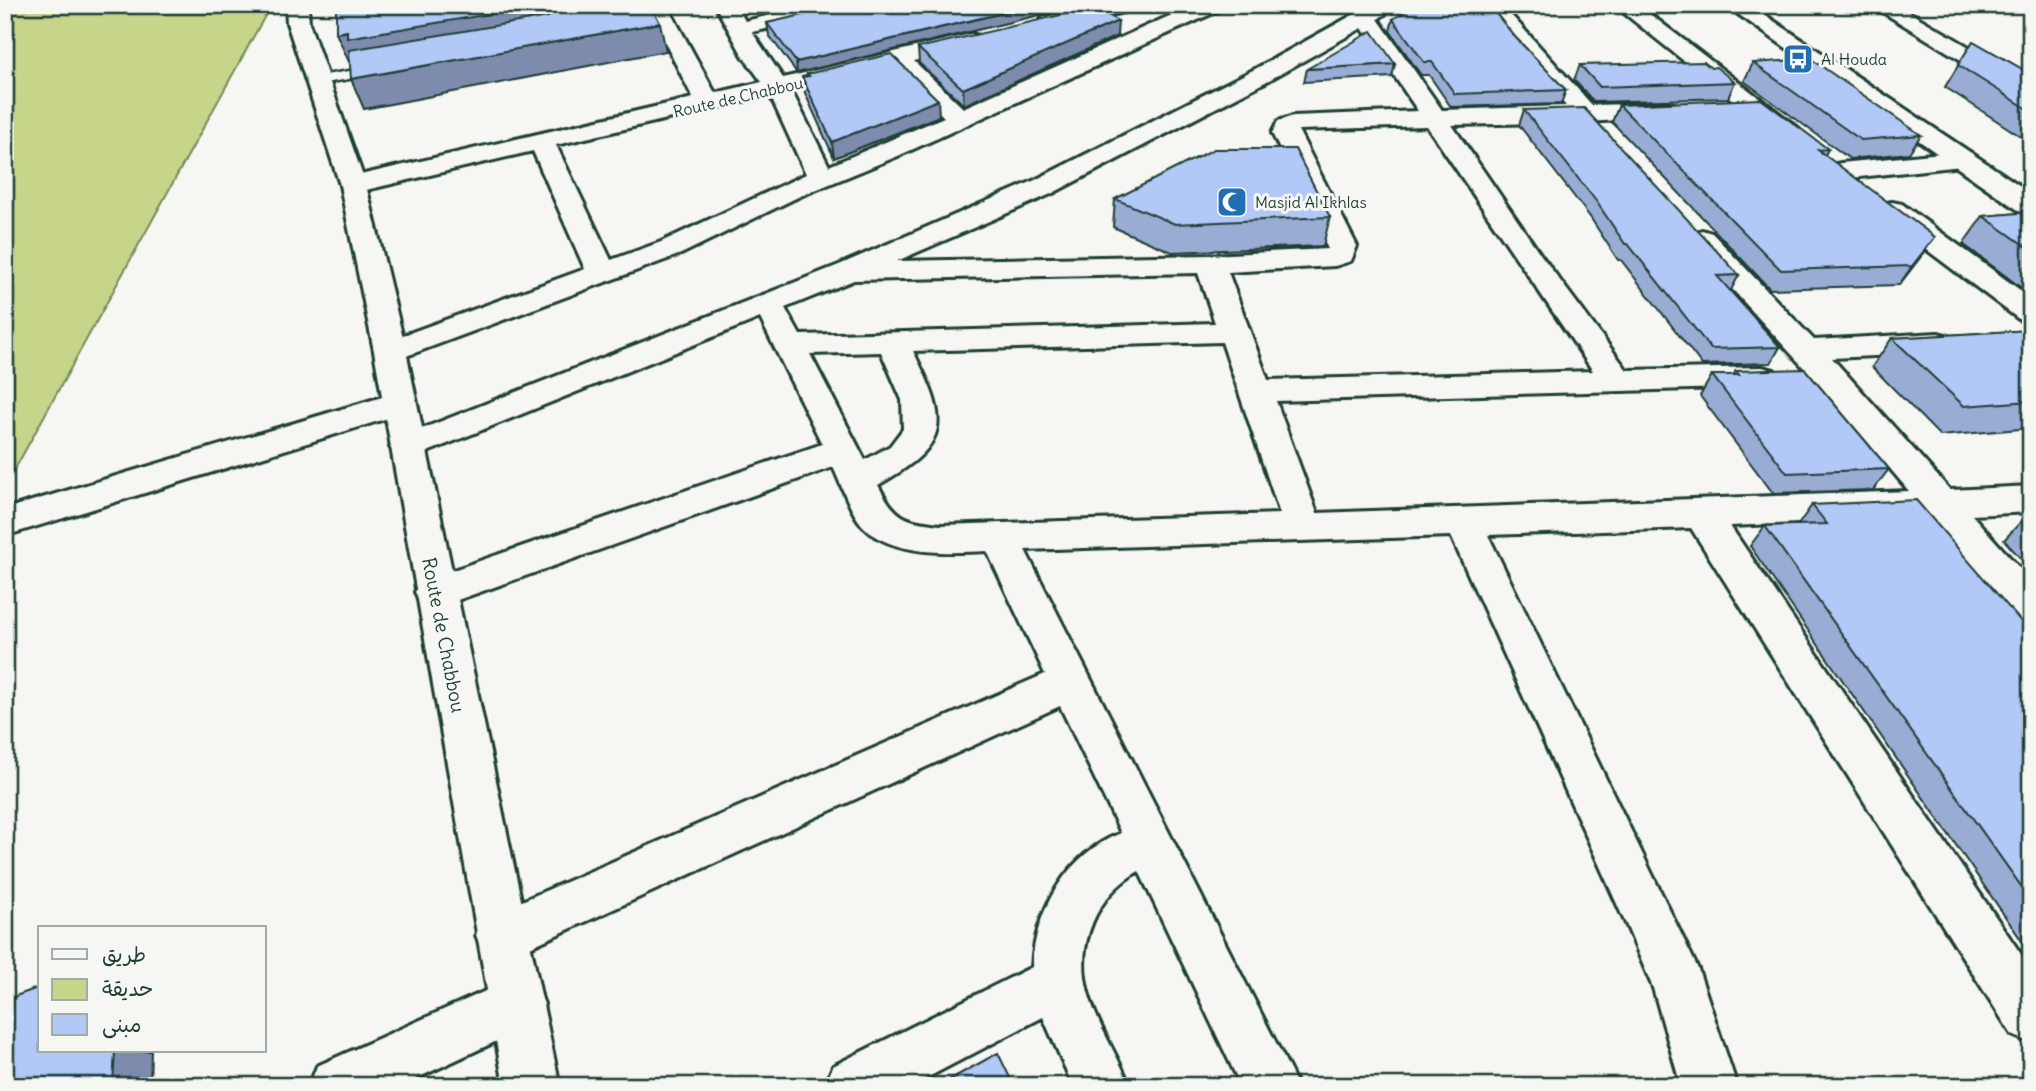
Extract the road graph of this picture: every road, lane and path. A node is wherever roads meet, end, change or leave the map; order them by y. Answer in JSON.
{"nodes":[{"id":1,"x":297,"y":5,"type":"edge"},
{"id":2,"x":550,"y":5,"type":"edge"},
{"id":3,"x":656,"y":5,"type":"edge"},
{"id":4,"x":725,"y":5,"type":"edge"},
{"id":5,"x":845,"y":5,"type":"edge"},
{"id":6,"x":1123,"y":5,"type":"edge"},
{"id":7,"x":1490,"y":5,"type":"edge"},
{"id":8,"x":1624,"y":5,"type":"edge"},
{"id":9,"x":1735,"y":5,"type":"edge"},
{"id":10,"x":1771,"y":5,"type":"edge"},
{"id":11,"x":1881,"y":5,"type":"edge"},
{"id":12,"x":1194,"y":8,"type":"edge"},
{"id":13,"x":1377,"y":12,"type":"edge"},
{"id":14,"x":1030,"y":27,"type":"edge"},
{"id":15,"x":737,"y":29,"type":"junction"},
{"id":16,"x":990,"y":37,"type":"edge"},
{"id":17,"x":538,"y":44,"type":"edge"},
{"id":18,"x":898,"y":59,"type":"junction"},
{"id":19,"x":401,"y":66,"type":"edge"},
{"id":20,"x":1870,"y":69,"type":"dead end"},
{"id":21,"x":319,"y":80,"type":"junction"},
{"id":22,"x":778,"y":87,"type":"junction"},
{"id":23,"x":2031,"y":93,"type":"edge"},
{"id":24,"x":708,"y":104,"type":"junction"},
{"id":25,"x":1755,"y":107,"type":"junction"},
{"id":26,"x":1716,"y":108,"type":"edge"},
{"id":27,"x":1690,"y":109,"type":"edge"},
{"id":28,"x":1584,"y":113,"type":"junction"},
{"id":29,"x":1436,"y":118,"type":"junction"},
{"id":30,"x":960,"y":119,"type":"junction"},
{"id":31,"x":542,"y":143,"type":"junction"},
{"id":32,"x":1612,"y":143,"type":"edge"},
{"id":33,"x":1962,"y":159,"type":"junction"},
{"id":34,"x":1841,"y":171,"type":"junction"},
{"id":35,"x":822,"y":179,"type":"junction"},
{"id":36,"x":353,"y":185,"type":"junction"},
{"id":37,"x":2031,"y":206,"type":"edge"},
{"id":38,"x":1686,"y":222,"type":"edge"},
{"id":39,"x":1210,"y":264,"type":"junction"},
{"id":40,"x":850,"y":271,"type":"junction"},
{"id":41,"x":603,"y":275,"type":"junction"},
{"id":42,"x":768,"y":304,"type":"junction"},
{"id":43,"x":2027,"y":330,"type":"edge"},
{"id":44,"x":1233,"y":332,"type":"junction"},
{"id":45,"x":1971,"y":341,"type":"edge"},
{"id":46,"x":892,"y":342,"type":"junction"},
{"id":47,"x":789,"y":345,"type":"junction"},
{"id":48,"x":1806,"y":350,"type":"junction"},
{"id":49,"x":390,"y":351,"type":"junction"},
{"id":50,"x":1829,"y":375,"type":"junction"},
{"id":51,"x":1618,"y":382,"type":"junction"},
{"id":52,"x":1257,"y":391,"type":"junction"},
{"id":53,"x":400,"y":403,"type":"junction"},
{"id":54,"x":408,"y":447,"type":"junction"},
{"id":55,"x":850,"y":466,"type":"junction"},
{"id":56,"x":2031,"y":499,"type":"edge"},
{"id":57,"x":1941,"y":503,"type":"junction"},
{"id":58,"x":1702,"y":513,"type":"junction"},
{"id":59,"x":1463,"y":521,"type":"junction"},
{"id":60,"x":5,"y":523,"type":"edge"},
{"id":61,"x":1303,"y":526,"type":"junction"},
{"id":62,"x":998,"y":535,"type":"junction"},
{"id":63,"x":435,"y":592,"type":"junction"},
{"id":64,"x":2031,"y":608,"type":"edge"},
{"id":65,"x":1070,"y":682,"type":"junction"},
{"id":66,"x":1150,"y":844,"type":"junction"},
{"id":67,"x":501,"y":935,"type":"junction"},
{"id":68,"x":1059,"y":981,"type":"junction"},
{"id":69,"x":517,"y":1004,"type":"junction"},
{"id":70,"x":2031,"y":1016,"type":"edge"},
{"id":71,"x":337,"y":1086,"type":"edge"},
{"id":72,"x":532,"y":1086,"type":"edge"},
{"id":73,"x":853,"y":1086,"type":"edge"},
{"id":74,"x":1102,"y":1086,"type":"edge"},
{"id":75,"x":1270,"y":1086,"type":"edge"},
{"id":76,"x":1709,"y":1086,"type":"edge"}],
"edges":[{"from":1,"to":21,"type":"street","name":"Route de Chabbou"},
{"from":2,"to":17,"type":"lane"},
{"from":3,"to":24,"type":"street"},
{"from":4,"to":15,"type":"street"},
{"from":5,"to":15,"type":"street"},
{"from":6,"to":14,"type":"street"},
{"from":7,"to":28,"type":"street"},
{"from":8,"to":25,"type":"street"},
{"from":9,"to":33,"type":"street"},
{"from":10,"to":20,"type":"street"},
{"from":11,"to":23,"type":"street"},
{"from":12,"to":30,"type":"street"},
{"from":13,"to":29,"type":"street"},
{"from":13,"to":40,"type":"street"},
{"from":15,"to":22,"type":"street"},
{"from":16,"to":18,"type":"street","name":"Route de Chabbou"},
{"from":18,"to":22,"type":"street","name":"Route de Chabbou"},
{"from":18,"to":30,"type":"street"},
{"from":19,"to":21,"type":"lane"},
{"from":21,"to":36,"type":"street","name":"Route de Chabbou"},
{"from":22,"to":24,"type":"street","name":"Route de Chabbou"},
{"from":22,"to":35,"type":"street"},
{"from":24,"to":31,"type":"street","name":"Route de Chabbou"},
{"from":25,"to":26,"type":"street"},
{"from":25,"to":34,"type":"street"},
{"from":27,"to":28,"type":"street"},
{"from":28,"to":29,"type":"street"},
{"from":28,"to":32,"type":"street"},
{"from":29,"to":39,"type":"street"},
{"from":29,"to":51,"type":"street"},
{"from":30,"to":35,"type":"street"},
{"from":31,"to":36,"type":"street","name":"Route de Chabbou"},
{"from":31,"to":41,"type":"street"},
{"from":33,"to":34,"type":"street"},
{"from":33,"to":37,"type":"street"},
{"from":34,"to":43,"type":"street"},
{"from":35,"to":41,"type":"street"},
{"from":36,"to":49,"type":"street","name":"Route de Chabbou"},
{"from":38,"to":48,"type":"street"},
{"from":39,"to":40,"type":"street"},
{"from":39,"to":44,"type":"street"},
{"from":40,"to":42,"type":"street"},
{"from":41,"to":49,"type":"street"},
{"from":42,"to":47,"type":"street"},
{"from":42,"to":54,"type":"street"},
{"from":44,"to":46,"type":"street"},
{"from":44,"to":52,"type":"street"},
{"from":45,"to":48,"type":"street"},
{"from":46,"to":47,"type":"street"},
{"from":46,"to":55,"type":"street"},
{"from":47,"to":55,"type":"street"},
{"from":48,"to":50,"type":"street"},
{"from":49,"to":53,"type":"street","name":"Route de Chabbou"},
{"from":50,"to":51,"type":"street"},
{"from":50,"to":57,"type":"street"},
{"from":51,"to":52,"type":"street"},
{"from":52,"to":61,"type":"street"},
{"from":53,"to":54,"type":"street","name":"Route de Chabbou"},
{"from":53,"to":60,"type":"street"},
{"from":54,"to":63,"type":"street","name":"Route de Chabbou"},
{"from":55,"to":62,"type":"street"},
{"from":55,"to":63,"type":"street"},
{"from":56,"to":57,"type":"street"},
{"from":57,"to":58,"type":"street"},
{"from":57,"to":64,"type":"street"},
{"from":58,"to":59,"type":"street"},
{"from":58,"to":70,"type":"street"},
{"from":59,"to":61,"type":"street"},
{"from":59,"to":76,"type":"street"},
{"from":61,"to":62,"type":"street"},
{"from":62,"to":65,"type":"street"},
{"from":63,"to":67,"type":"street","name":"Route de Chabbou"},
{"from":65,"to":66,"type":"street"},
{"from":65,"to":67,"type":"street"},
{"from":66,"to":68,"type":"street"},
{"from":66,"to":75,"type":"street"},
{"from":67,"to":69,"type":"street","name":"Route de Chabbou"},
{"from":68,"to":73,"type":"street"},
{"from":68,"to":74,"type":"street"},
{"from":69,"to":71,"type":"street"},
{"from":69,"to":72,"type":"street","name":"Route de Chabbou"}]}
